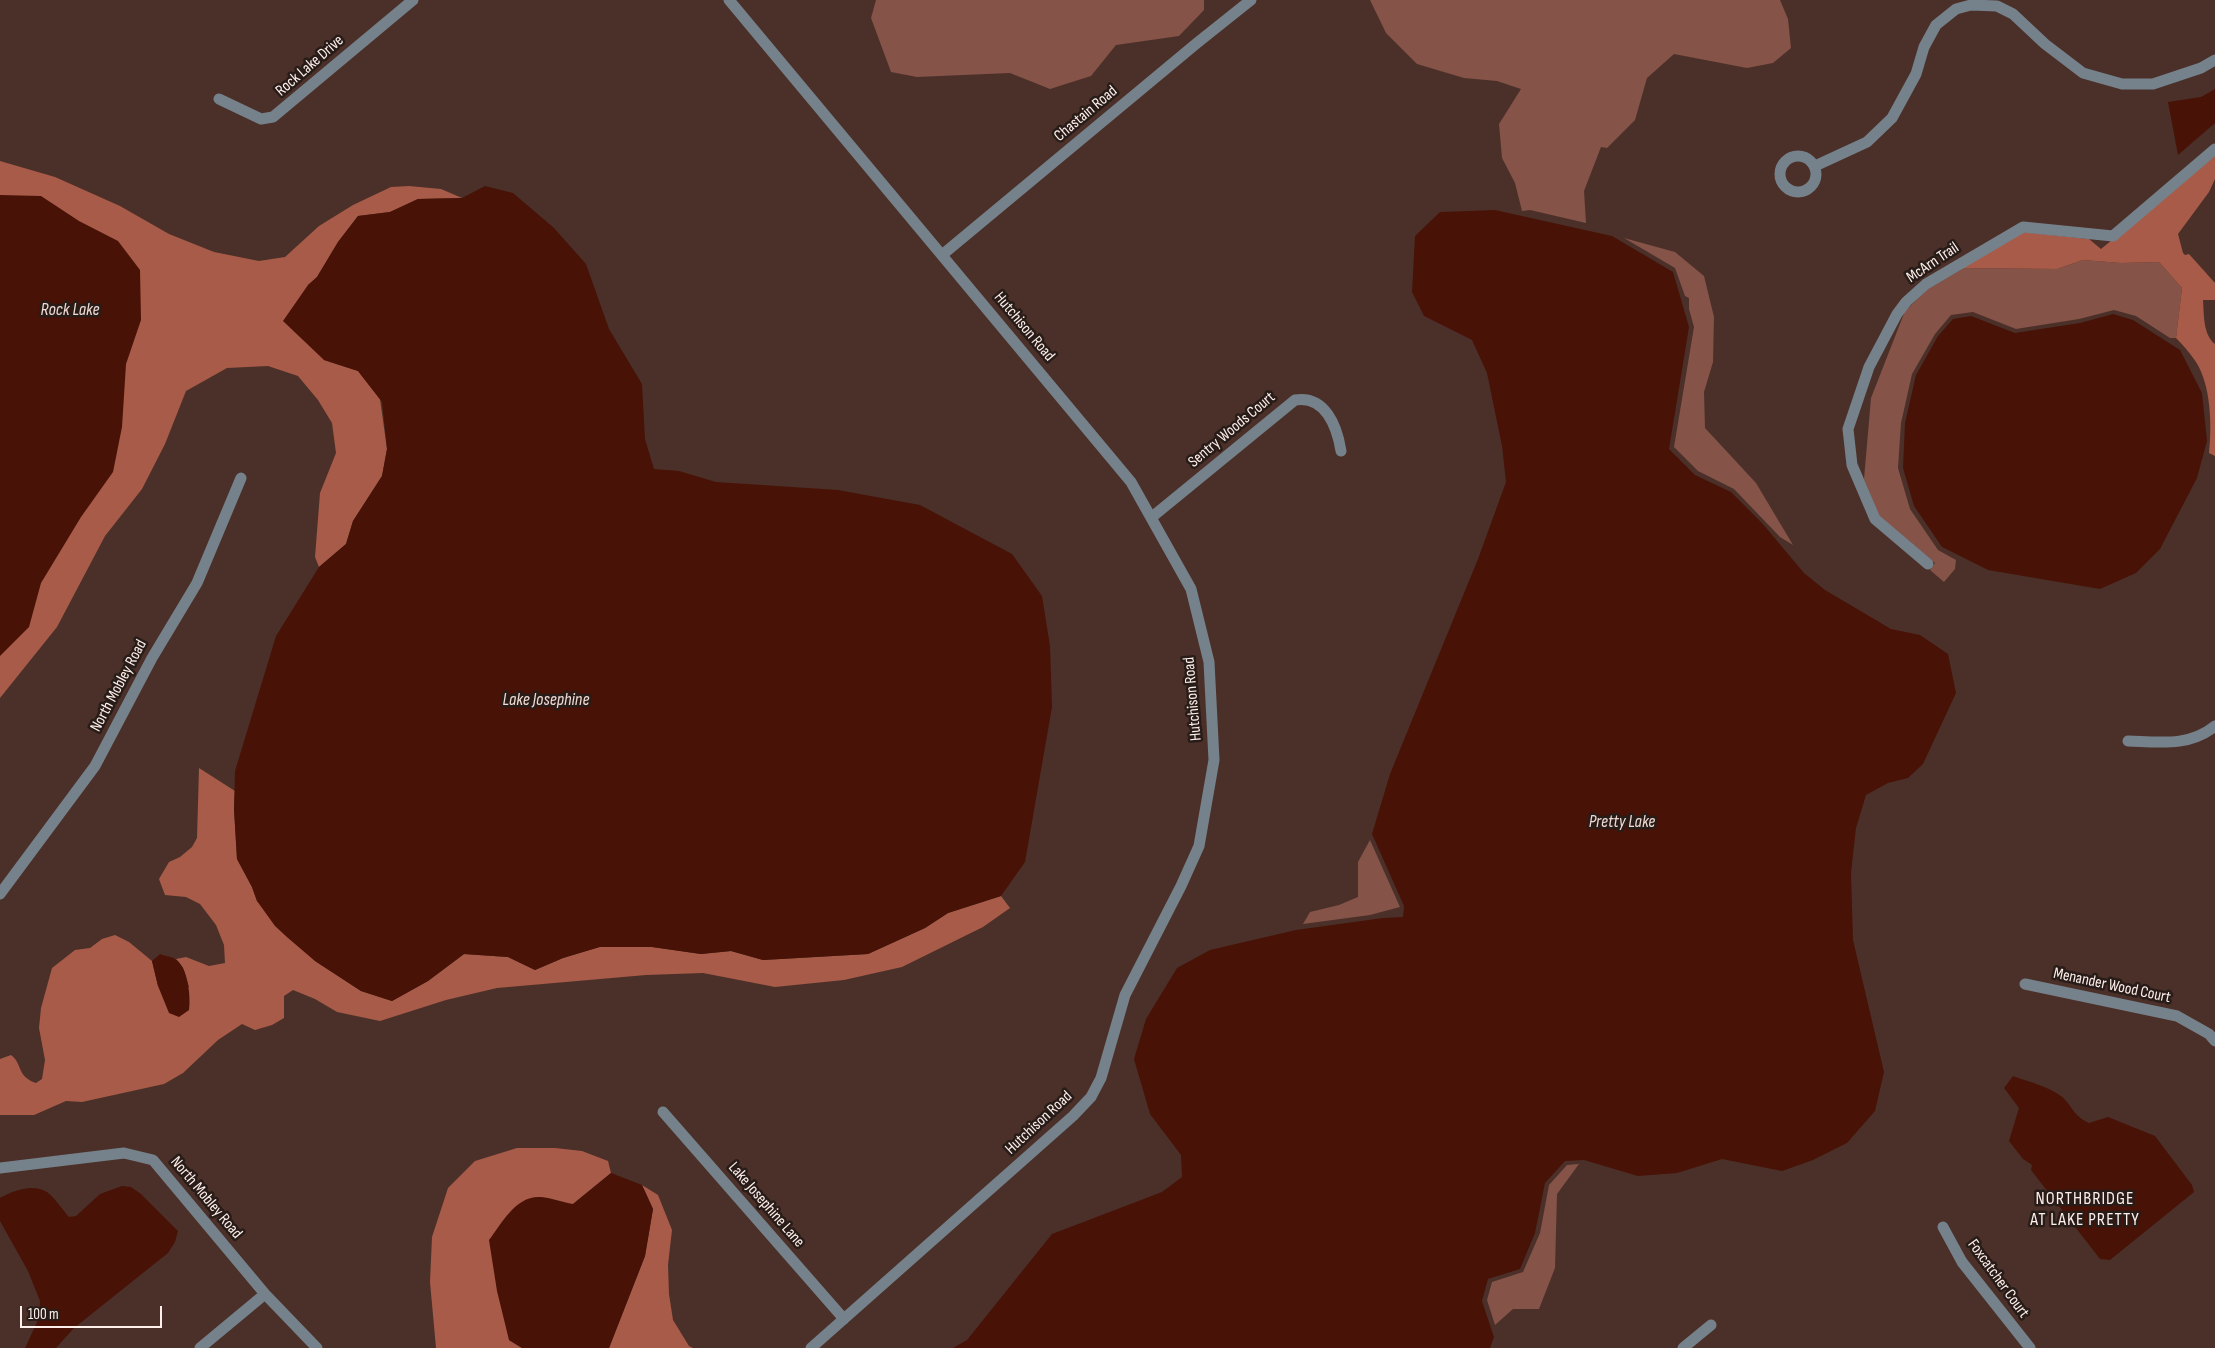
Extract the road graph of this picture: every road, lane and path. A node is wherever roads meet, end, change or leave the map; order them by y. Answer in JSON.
{"nodes":[{"id":1,"x":413,"y":0,"type":"edge"},
{"id":2,"x":729,"y":0,"type":"edge"},
{"id":3,"x":1251,"y":0,"type":"edge"},
{"id":4,"x":2215,"y":60,"type":"edge"},
{"id":5,"x":219,"y":99,"type":"dead end"},
{"id":6,"x":2215,"y":149,"type":"edge"},
{"id":7,"x":1815,"y":166,"type":"dead end"},
{"id":8,"x":942,"y":255,"type":"junction"},
{"id":9,"x":1341,"y":451,"type":"dead end"},
{"id":10,"x":241,"y":478,"type":"dead end"},
{"id":11,"x":1152,"y":517,"type":"junction"},
{"id":12,"x":1928,"y":564,"type":"dead end"},
{"id":13,"x":2215,"y":726,"type":"edge"},
{"id":14,"x":2128,"y":741,"type":"dead end"},
{"id":15,"x":0,"y":894,"type":"edge"},
{"id":16,"x":2025,"y":984,"type":"dead end"},
{"id":17,"x":2215,"y":1041,"type":"edge"},
{"id":18,"x":663,"y":1112,"type":"dead end"},
{"id":19,"x":0,"y":1168,"type":"edge"},
{"id":20,"x":1943,"y":1227,"type":"dead end"},
{"id":21,"x":265,"y":1294,"type":"junction"},
{"id":22,"x":844,"y":1319,"type":"junction"},
{"id":23,"x":1710,"y":1325,"type":"dead end"},
{"id":24,"x":200,"y":1348,"type":"edge"},
{"id":25,"x":317,"y":1348,"type":"edge"},
{"id":26,"x":811,"y":1348,"type":"edge"},
{"id":27,"x":1684,"y":1348,"type":"edge"},
{"id":28,"x":2030,"y":1348,"type":"edge"}],
"edges":[{"from":1,"to":5,"type":"street","name":"Rock Lake Drive"},
{"from":2,"to":8,"type":"street","name":"Hutchison Road"},
{"from":3,"to":8,"type":"street","name":"Chastain Road"},
{"from":4,"to":7,"type":"street"},
{"from":6,"to":12,"type":"street","name":"McArn Trail"},
{"from":8,"to":11,"type":"street","name":"Hutchison Road"},
{"from":9,"to":11,"type":"street","name":"Sentry Woods Court"},
{"from":10,"to":15,"type":"street","name":"North Mobley Road"},
{"from":11,"to":22,"type":"street","name":"Hutchison Road"},
{"from":13,"to":14,"type":"street"},
{"from":16,"to":17,"type":"street","name":"Menander Wood Court"},
{"from":18,"to":22,"type":"street","name":"Lake Josephine Lane"},
{"from":19,"to":21,"type":"street","name":"North Mobley Road"},
{"from":20,"to":28,"type":"street","name":"Foxcatcher Court"},
{"from":21,"to":24,"type":"street"},
{"from":21,"to":25,"type":"street","name":"North Mobley Road"},
{"from":22,"to":26,"type":"street","name":"Hutchison Road"},
{"from":23,"to":27,"type":"street"}]}
